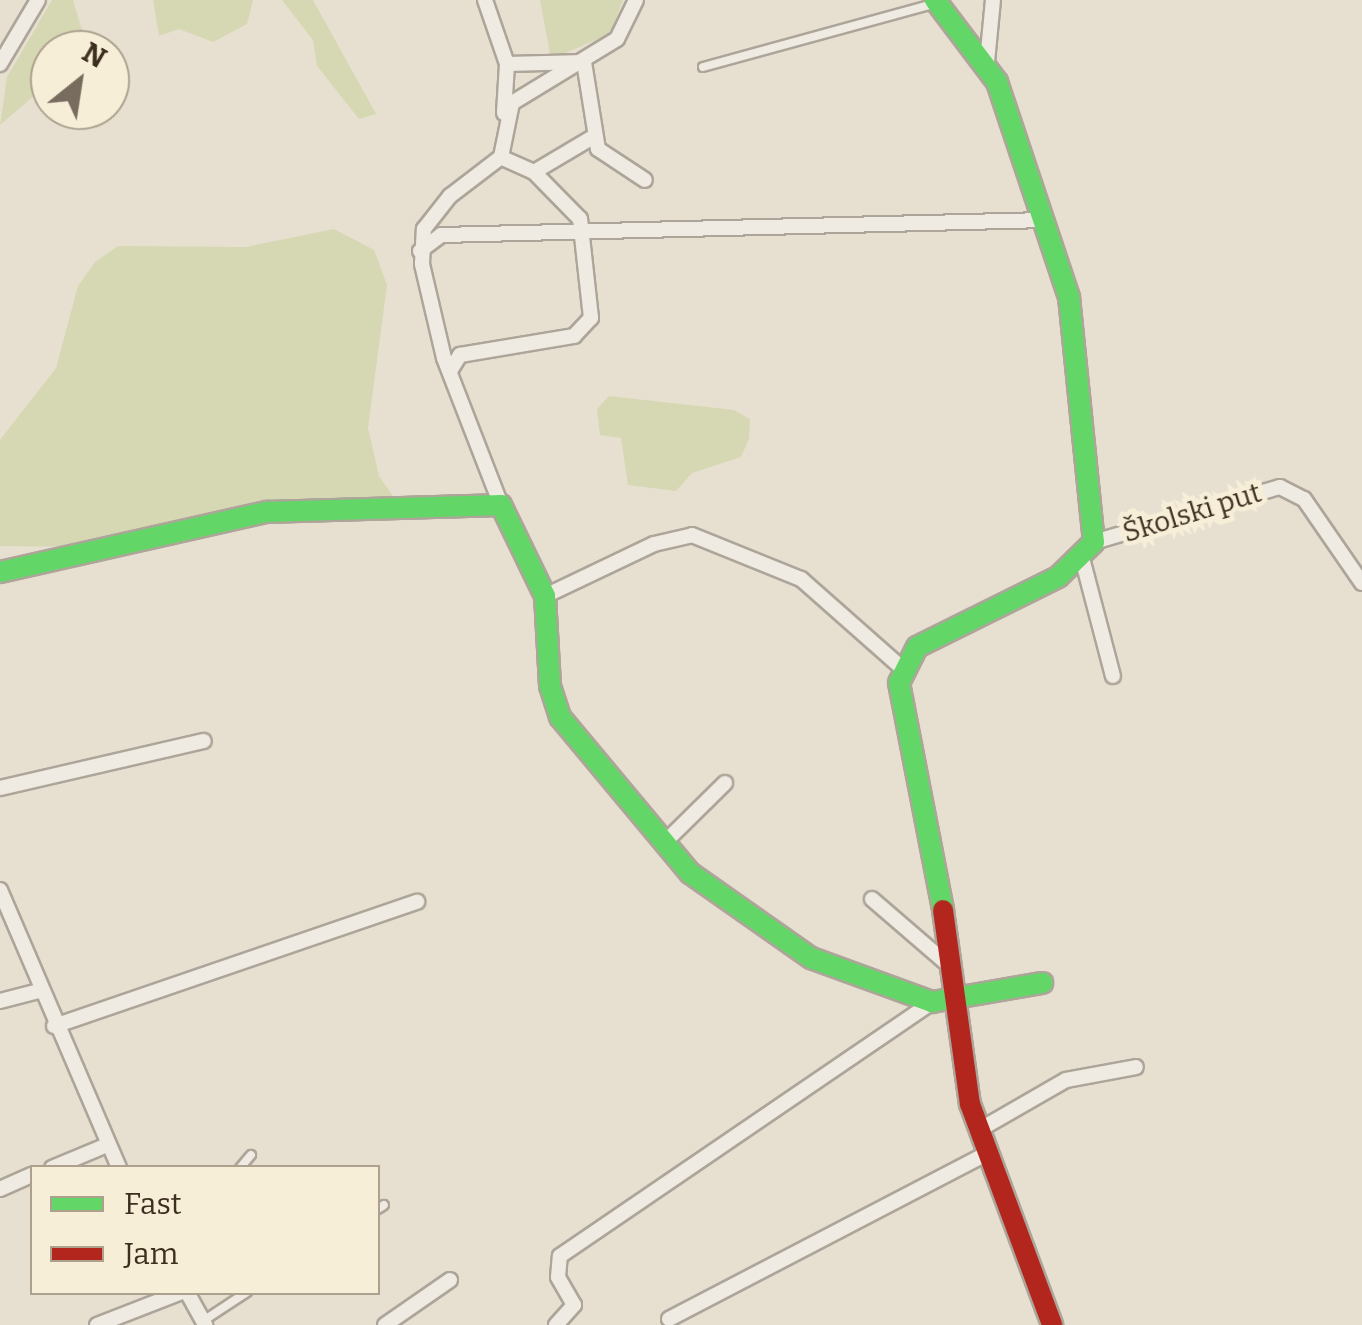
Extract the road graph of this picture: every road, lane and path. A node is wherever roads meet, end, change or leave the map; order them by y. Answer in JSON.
{"nodes":[{"id":1,"x":38,"y":0,"type":"edge"},
{"id":2,"x":485,"y":0,"type":"edge"},
{"id":3,"x":636,"y":0,"type":"edge"},
{"id":4,"x":993,"y":0,"type":"edge"},
{"id":5,"x":936,"y":1,"type":"edge"},
{"id":6,"x":584,"y":62,"type":"junction"},
{"id":7,"x":987,"y":62,"type":"junction"},
{"id":8,"x":0,"y":64,"type":"edge"},
{"id":9,"x":507,"y":64,"type":"junction"},
{"id":10,"x":703,"y":67,"type":"dead end"},
{"id":11,"x":504,"y":116,"type":"junction"},
{"id":12,"x":593,"y":136,"type":"junction"},
{"id":13,"x":501,"y":158,"type":"junction"},
{"id":14,"x":534,"y":172,"type":"junction"},
{"id":15,"x":645,"y":180,"type":"dead end"},
{"id":16,"x":1044,"y":220,"type":"junction"},
{"id":17,"x":586,"y":231,"type":"junction"},
{"id":18,"x":420,"y":251,"type":"junction"},
{"id":19,"x":450,"y":371,"type":"junction"},
{"id":20,"x":501,"y":505,"type":"junction"},
{"id":21,"x":1088,"y":550,"type":"junction"},
{"id":22,"x":0,"y":572,"type":"edge"},
{"id":23,"x":1362,"y":583,"type":"edge"},
{"id":24,"x":545,"y":596,"type":"junction"},
{"id":25,"x":902,"y":668,"type":"junction"},
{"id":26,"x":1113,"y":676,"type":"dead end"},
{"id":27,"x":204,"y":741,"type":"dead end"},
{"id":28,"x":725,"y":783,"type":"dead end"},
{"id":29,"x":0,"y":788,"type":"edge"},
{"id":30,"x":663,"y":844,"type":"junction"},
{"id":31,"x":2,"y":898,"type":"edge"},
{"id":32,"x":872,"y":899,"type":"dead end"},
{"id":33,"x":418,"y":902,"type":"dead end"},
{"id":34,"x":945,"y":962,"type":"junction"},
{"id":35,"x":1042,"y":983,"type":"dead end"},
{"id":36,"x":39,"y":991,"type":"junction"},
{"id":37,"x":0,"y":1001,"type":"edge"},
{"id":38,"x":941,"y":1001,"type":"junction"},
{"id":39,"x":54,"y":1026,"type":"junction"},
{"id":40,"x":1136,"y":1068,"type":"dead end"},
{"id":41,"x":979,"y":1130,"type":"junction"},
{"id":42,"x":107,"y":1145,"type":"junction"},
{"id":43,"x":988,"y":1153,"type":"junction"},
{"id":44,"x":251,"y":1155,"type":"dead end"},
{"id":45,"x":59,"y":1165,"type":"edge"},
{"id":46,"x":118,"y":1165,"type":"edge"},
{"id":47,"x":243,"y":1165,"type":"edge"},
{"id":48,"x":30,"y":1176,"type":"edge"},
{"id":49,"x":0,"y":1189,"type":"edge"},
{"id":50,"x":450,"y":1280,"type":"dead end"},
{"id":51,"x":177,"y":1295,"type":"edge"},
{"id":52,"x":187,"y":1295,"type":"edge"},
{"id":53,"x":243,"y":1295,"type":"edge"},
{"id":54,"x":669,"y":1320,"type":"dead end"},
{"id":55,"x":204,"y":1323,"type":"edge"},
{"id":56,"x":96,"y":1325,"type":"edge"},
{"id":57,"x":385,"y":1325,"type":"edge"},
{"id":58,"x":556,"y":1325,"type":"edge"},
{"id":59,"x":1051,"y":1325,"type":"edge"}],
"edges":[{"from":1,"to":8,"type":"street"},
{"from":2,"to":9,"type":"street"},
{"from":3,"to":6,"type":"street"},
{"from":4,"to":7,"type":"street"},
{"from":5,"to":7,"type":"street"},
{"from":5,"to":10,"type":"lane"},
{"from":6,"to":9,"type":"street"},
{"from":6,"to":11,"type":"street"},
{"from":6,"to":12,"type":"street"},
{"from":7,"to":16,"type":"street"},
{"from":9,"to":11,"type":"street"},
{"from":11,"to":13,"type":"street"},
{"from":12,"to":14,"type":"street"},
{"from":12,"to":15,"type":"street"},
{"from":13,"to":14,"type":"street"},
{"from":13,"to":18,"type":"street"},
{"from":14,"to":17,"type":"street"},
{"from":16,"to":17,"type":"street"},
{"from":16,"to":21,"type":"street"},
{"from":17,"to":18,"type":"street"},
{"from":17,"to":19,"type":"street"},
{"from":18,"to":19,"type":"street"},
{"from":19,"to":20,"type":"street"},
{"from":20,"to":22,"type":"street"},
{"from":20,"to":24,"type":"street"},
{"from":21,"to":23,"type":"street","name":"Školski put"},
{"from":21,"to":25,"type":"street"},
{"from":21,"to":26,"type":"street"},
{"from":24,"to":25,"type":"street"},
{"from":24,"to":30,"type":"street"},
{"from":25,"to":34,"type":"street"},
{"from":27,"to":29,"type":"street"},
{"from":28,"to":30,"type":"street"},
{"from":30,"to":38,"type":"street"},
{"from":31,"to":36,"type":"street"},
{"from":32,"to":34,"type":"street"},
{"from":33,"to":39,"type":"street"},
{"from":34,"to":38,"type":"street"},
{"from":35,"to":38,"type":"street"},
{"from":36,"to":37,"type":"street"},
{"from":36,"to":39,"type":"street"},
{"from":38,"to":41,"type":"street"},
{"from":38,"to":58,"type":"street"},
{"from":39,"to":42,"type":"street"},
{"from":40,"to":41,"type":"street"},
{"from":41,"to":43,"type":"street"},
{"from":42,"to":45,"type":"street"},
{"from":42,"to":46,"type":"street"},
{"from":43,"to":54,"type":"street"},
{"from":43,"to":59,"type":"street"},
{"from":44,"to":47,"type":"lane"},
{"from":48,"to":49,"type":"street"},
{"from":50,"to":57,"type":"street"},
{"from":51,"to":56,"type":"street"},
{"from":52,"to":55,"type":"street"},
{"from":53,"to":55,"type":"lane"}]}
